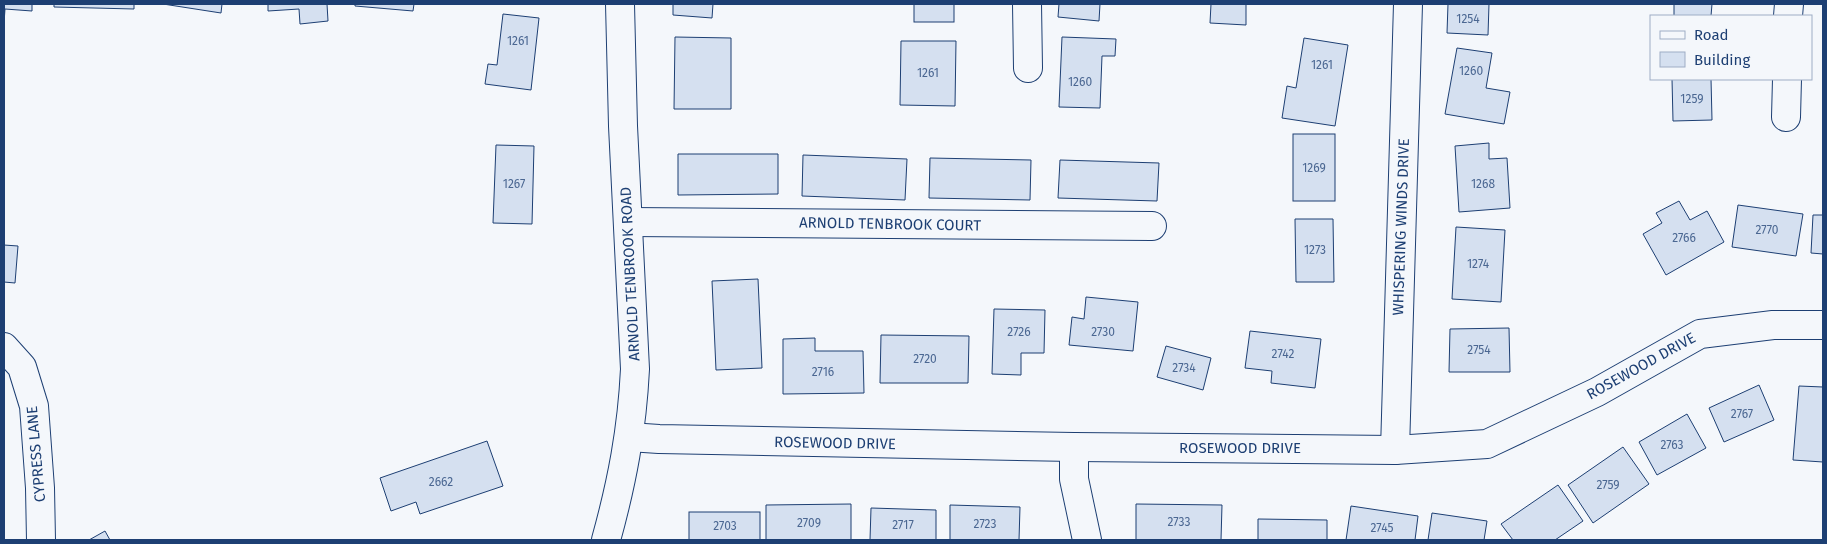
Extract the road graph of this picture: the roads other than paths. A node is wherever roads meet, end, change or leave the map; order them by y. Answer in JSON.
{"nodes":[{"id":1,"x":620,"y":4,"type":"edge"},
{"id":2,"x":1027,"y":4,"type":"edge"},
{"id":3,"x":1408,"y":4,"type":"edge"},
{"id":4,"x":1028,"y":68,"type":"dead end"},
{"id":5,"x":1787,"y":80,"type":"edge"},
{"id":6,"x":1786,"y":117,"type":"dead end"},
{"id":7,"x":628,"y":222,"type":"junction"},
{"id":8,"x":1152,"y":226,"type":"dead end"},
{"id":9,"x":1823,"y":325,"type":"edge"},
{"id":10,"x":4,"y":347,"type":"edge"},
{"id":11,"x":630,"y":437,"type":"junction"},
{"id":12,"x":1074,"y":447,"type":"junction"},
{"id":13,"x":1395,"y":450,"type":"junction"},
{"id":14,"x":42,"y":540,"type":"edge"},
{"id":15,"x":606,"y":540,"type":"edge"},
{"id":16,"x":1087,"y":540,"type":"edge"}],
"edges":[{"from":1,"to":7,"type":"street","name":"ARNOLD TENBROOK ROAD"},
{"from":2,"to":4,"type":"street"},
{"from":3,"to":13,"type":"street","name":"WHISPERING WINDS DRIVE"},
{"from":5,"to":6,"type":"street"},
{"from":7,"to":8,"type":"street","name":"ARNOLD TENBROOK COURT"},
{"from":7,"to":11,"type":"street","name":"ARNOLD TENBROOK ROAD"},
{"from":9,"to":13,"type":"street","name":"ROSEWOOD DRIVE"},
{"from":10,"to":14,"type":"street","name":"CYPRESS LANE"},
{"from":11,"to":12,"type":"street","name":"ROSEWOOD DRIVE"},
{"from":11,"to":15,"type":"street","name":"ARNOLD TENBROOK ROAD"},
{"from":12,"to":13,"type":"street","name":"ROSEWOOD DRIVE"},
{"from":12,"to":16,"type":"street"}]}
